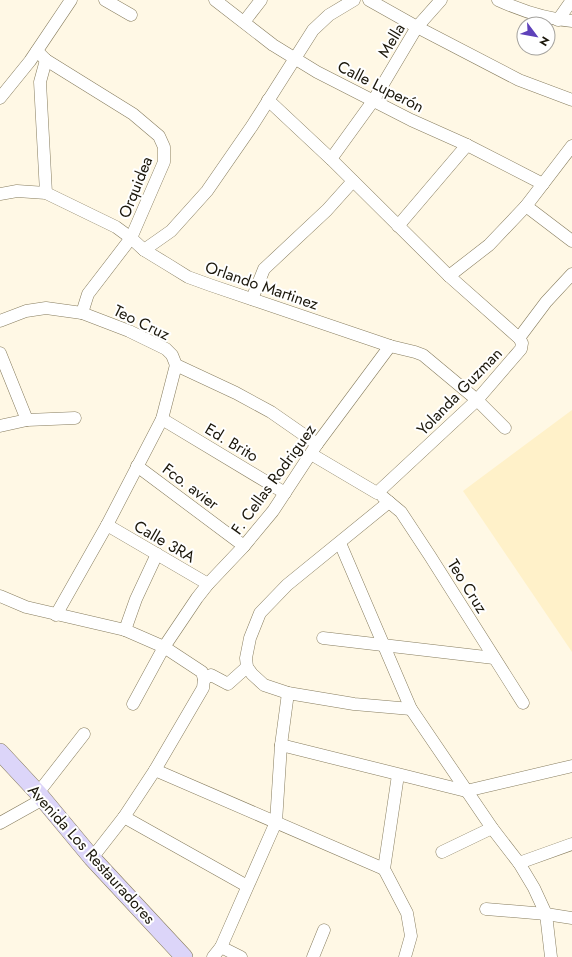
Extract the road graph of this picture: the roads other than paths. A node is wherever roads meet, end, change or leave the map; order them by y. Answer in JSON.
{"nodes":[{"id":1,"x":71,"y":0,"type":"edge"},
{"id":2,"x":105,"y":0,"type":"edge"},
{"id":3,"x":215,"y":0,"type":"edge"},
{"id":4,"x":261,"y":0,"type":"edge"},
{"id":5,"x":354,"y":0,"type":"edge"},
{"id":6,"x":369,"y":0,"type":"edge"},
{"id":7,"x":441,"y":0,"type":"edge"},
{"id":8,"x":498,"y":0,"type":"edge"},
{"id":9,"x":572,"y":0,"type":"edge"},
{"id":10,"x":131,"y":16,"type":"dead end"},
{"id":11,"x":558,"y":20,"type":"junction"},
{"id":12,"x":572,"y":21,"type":"edge"},
{"id":13,"x":244,"y":22,"type":"junction"},
{"id":14,"x":417,"y":27,"type":"junction"},
{"id":15,"x":37,"y":51,"type":"junction"},
{"id":16,"x":295,"y":58,"type":"junction"},
{"id":17,"x":46,"y":60,"type":"junction"},
{"id":18,"x":0,"y":98,"type":"edge"},
{"id":19,"x":268,"y":100,"type":"junction"},
{"id":20,"x":572,"y":100,"type":"edge"},
{"id":21,"x":373,"y":101,"type":"junction"},
{"id":22,"x":467,"y":145,"type":"junction"},
{"id":23,"x":572,"y":146,"type":"edge"},
{"id":24,"x":331,"y":159,"type":"junction"},
{"id":25,"x":353,"y":181,"type":"junction"},
{"id":26,"x":543,"y":184,"type":"junction"},
{"id":27,"x":46,"y":193,"type":"junction"},
{"id":28,"x":0,"y":194,"type":"edge"},
{"id":29,"x":526,"y":206,"type":"junction"},
{"id":30,"x":398,"y":226,"type":"junction"},
{"id":31,"x":131,"y":238,"type":"junction"},
{"id":32,"x":572,"y":241,"type":"edge"},
{"id":33,"x":144,"y":250,"type":"junction"},
{"id":34,"x":572,"y":274,"type":"edge"},
{"id":35,"x":449,"y":276,"type":"junction"},
{"id":36,"x":252,"y":299,"type":"junction"},
{"id":37,"x":82,"y":313,"type":"junction"},
{"id":38,"x":0,"y":321,"type":"edge"},
{"id":39,"x":519,"y":338,"type":"junction"},
{"id":40,"x":390,"y":346,"type":"junction"},
{"id":41,"x":0,"y":353,"type":"edge"},
{"id":42,"x":176,"y":365,"type":"junction"},
{"id":43,"x":477,"y":400,"type":"junction"},
{"id":44,"x":75,"y":418,"type":"dead end"},
{"id":45,"x":162,"y":419,"type":"junction"},
{"id":46,"x":27,"y":420,"type":"junction"},
{"id":47,"x":0,"y":426,"type":"edge"},
{"id":48,"x":505,"y":428,"type":"dead end"},
{"id":49,"x":314,"y":449,"type":"junction"},
{"id":50,"x":137,"y":466,"type":"junction"},
{"id":51,"x":285,"y":493,"type":"junction"},
{"id":52,"x":377,"y":493,"type":"junction"},
{"id":53,"x":389,"y":502,"type":"junction"},
{"id":54,"x":107,"y":525,"type":"junction"},
{"id":55,"x":340,"y":543,"type":"junction"},
{"id":56,"x":244,"y":546,"type":"junction"},
{"id":57,"x":157,"y":554,"type":"junction"},
{"id":58,"x":208,"y":584,"type":"junction"},
{"id":59,"x":0,"y":596,"type":"edge"},
{"id":60,"x":56,"y":615,"type":"junction"},
{"id":61,"x":125,"y":630,"type":"junction"},
{"id":62,"x":323,"y":638,"type":"dead end"},
{"id":63,"x":383,"y":644,"type":"junction"},
{"id":64,"x":164,"y":647,"type":"junction"},
{"id":65,"x":494,"y":658,"type":"junction"},
{"id":66,"x":247,"y":667,"type":"junction"},
{"id":67,"x":204,"y":679,"type":"junction"},
{"id":68,"x":288,"y":693,"type":"junction"},
{"id":69,"x":133,"y":704,"type":"dead end"},
{"id":70,"x":523,"y":704,"type":"dead end"},
{"id":71,"x":411,"y":709,"type":"junction"},
{"id":72,"x":84,"y":734,"type":"dead end"},
{"id":73,"x":281,"y":745,"type":"junction"},
{"id":74,"x":0,"y":752,"type":"edge"},
{"id":75,"x":572,"y":766,"type":"edge"},
{"id":76,"x":155,"y":770,"type":"junction"},
{"id":77,"x":398,"y":774,"type":"junction"},
{"id":78,"x":466,"y":791,"type":"junction"},
{"id":79,"x":40,"y":796,"type":"junction"},
{"id":80,"x":124,"y":817,"type":"junction"},
{"id":81,"x":276,"y":822,"type":"junction"},
{"id":82,"x":0,"y":823,"type":"edge"},
{"id":83,"x":492,"y":828,"type":"junction"},
{"id":84,"x":572,"y":844,"type":"edge"},
{"id":85,"x":442,"y":852,"type":"dead end"},
{"id":86,"x":92,"y":858,"type":"junction"},
{"id":87,"x":519,"y":863,"type":"junction"},
{"id":88,"x":384,"y":870,"type":"junction"},
{"id":89,"x":247,"y":886,"type":"junction"},
{"id":90,"x":486,"y":909,"type":"dead end"},
{"id":91,"x":546,"y":914,"type":"junction"},
{"id":92,"x":572,"y":918,"type":"edge"},
{"id":93,"x":324,"y":930,"type":"dead end"},
{"id":94,"x":221,"y":947,"type":"junction"},
{"id":95,"x":184,"y":957,"type":"edge"},
{"id":96,"x":213,"y":957,"type":"edge"},
{"id":97,"x":241,"y":957,"type":"edge"},
{"id":98,"x":313,"y":957,"type":"edge"},
{"id":99,"x":405,"y":957,"type":"edge"},
{"id":100,"x":551,"y":957,"type":"edge"}],
"edges":[{"from":1,"to":15,"type":"street"},
{"from":2,"to":10,"type":"street"},
{"from":3,"to":13,"type":"street","name":"Calle Luperón"},
{"from":4,"to":13,"type":"street"},
{"from":5,"to":16,"type":"street"},
{"from":6,"to":14,"type":"street"},
{"from":7,"to":14,"type":"street","name":"Mella"},
{"from":8,"to":11,"type":"street"},
{"from":9,"to":11,"type":"street"},
{"from":11,"to":12,"type":"street"},
{"from":13,"to":16,"type":"street","name":"Calle Luperón"},
{"from":14,"to":20,"type":"street"},
{"from":14,"to":21,"type":"street","name":"Mella"},
{"from":15,"to":17,"type":"street"},
{"from":15,"to":18,"type":"street"},
{"from":16,"to":19,"type":"street"},
{"from":16,"to":21,"type":"street","name":"Calle Luperón"},
{"from":17,"to":27,"type":"street"},
{"from":17,"to":31,"type":"street","name":"Orquidea"},
{"from":19,"to":24,"type":"street"},
{"from":19,"to":33,"type":"street"},
{"from":21,"to":22,"type":"street","name":"Calle Luperón"},
{"from":21,"to":24,"type":"street","name":"Mella"},
{"from":22,"to":26,"type":"street","name":"Calle Luperón"},
{"from":22,"to":30,"type":"street"},
{"from":23,"to":26,"type":"street"},
{"from":24,"to":25,"type":"street"},
{"from":25,"to":30,"type":"street"},
{"from":25,"to":36,"type":"street"},
{"from":26,"to":29,"type":"street"},
{"from":27,"to":28,"type":"street","name":"Orlando Martinez"},
{"from":27,"to":31,"type":"street","name":"Orlando Martinez"},
{"from":29,"to":32,"type":"street"},
{"from":29,"to":35,"type":"street"},
{"from":30,"to":35,"type":"street"},
{"from":31,"to":33,"type":"street","name":"Orlando Martinez"},
{"from":31,"to":37,"type":"street","name":"Orquidea"},
{"from":33,"to":36,"type":"street","name":"Orlando Martinez"},
{"from":34,"to":39,"type":"street","name":"Yolanda Guzman"},
{"from":35,"to":39,"type":"street"},
{"from":36,"to":40,"type":"street","name":"Orlando Martinez"},
{"from":37,"to":38,"type":"street","name":"Teo Cruz"},
{"from":37,"to":42,"type":"street","name":"Teo Cruz"},
{"from":39,"to":43,"type":"street","name":"Yolanda Guzman"},
{"from":40,"to":43,"type":"street","name":"Orlando Martinez"},
{"from":40,"to":49,"type":"street","name":"F. Cellas Rodriguez"},
{"from":41,"to":46,"type":"street"},
{"from":42,"to":45,"type":"street"},
{"from":42,"to":49,"type":"street"},
{"from":43,"to":48,"type":"street","name":"Orlando Martinez"},
{"from":43,"to":52,"type":"street","name":"Yolanda Guzman"},
{"from":44,"to":46,"type":"street"},
{"from":45,"to":50,"type":"street"},
{"from":45,"to":51,"type":"street","name":"Ed. Brito"},
{"from":46,"to":47,"type":"street"},
{"from":49,"to":51,"type":"street","name":"F. Cellas Rodriguez"},
{"from":49,"to":52,"type":"street"},
{"from":50,"to":54,"type":"street"},
{"from":50,"to":56,"type":"street","name":"Fco. avier"},
{"from":51,"to":56,"type":"street","name":"F. Cellas Rodriguez"},
{"from":52,"to":53,"type":"street","name":"Teo Cruz"},
{"from":53,"to":55,"type":"street"},
{"from":53,"to":65,"type":"street","name":"Teo Cruz"},
{"from":54,"to":57,"type":"street","name":"Calle 3RA"},
{"from":54,"to":60,"type":"street"},
{"from":55,"to":63,"type":"street"},
{"from":55,"to":66,"type":"street"},
{"from":56,"to":58,"type":"street","name":"F. Cellas Rodriguez"},
{"from":57,"to":58,"type":"street","name":"Calle 3RA"},
{"from":57,"to":61,"type":"street"},
{"from":58,"to":64,"type":"street","name":"F. Cellas Rodriguez"},
{"from":59,"to":60,"type":"street"},
{"from":60,"to":61,"type":"street"},
{"from":61,"to":64,"type":"street"},
{"from":62,"to":63,"type":"street"},
{"from":63,"to":65,"type":"street"},
{"from":63,"to":71,"type":"street"},
{"from":64,"to":67,"type":"street"},
{"from":64,"to":69,"type":"street","name":"F. Cellas Rodriguez"},
{"from":65,"to":70,"type":"street","name":"Teo Cruz"},
{"from":66,"to":67,"type":"street"},
{"from":66,"to":68,"type":"street"},
{"from":67,"to":76,"type":"street"},
{"from":68,"to":71,"type":"street"},
{"from":68,"to":73,"type":"street"},
{"from":71,"to":78,"type":"street"},
{"from":72,"to":79,"type":"street"},
{"from":73,"to":77,"type":"street"},
{"from":73,"to":81,"type":"street"},
{"from":74,"to":79,"type":"street","name":"Avenida Los Restauradores"},
{"from":75,"to":78,"type":"street"},
{"from":76,"to":80,"type":"street"},
{"from":76,"to":81,"type":"street"},
{"from":77,"to":78,"type":"street"},
{"from":77,"to":88,"type":"street"},
{"from":78,"to":83,"type":"street"},
{"from":79,"to":82,"type":"street"},
{"from":79,"to":86,"type":"street","name":"Avenida Los Restauradores"},
{"from":80,"to":86,"type":"street"},
{"from":80,"to":89,"type":"street"},
{"from":81,"to":88,"type":"street"},
{"from":81,"to":89,"type":"street"},
{"from":83,"to":85,"type":"street"},
{"from":83,"to":87,"type":"street"},
{"from":84,"to":87,"type":"street"},
{"from":86,"to":95,"type":"street","name":"Avenida Los Restauradores"},
{"from":87,"to":91,"type":"street"},
{"from":88,"to":99,"type":"street"},
{"from":89,"to":94,"type":"street"},
{"from":90,"to":91,"type":"street"},
{"from":91,"to":92,"type":"street"},
{"from":91,"to":100,"type":"street"},
{"from":93,"to":98,"type":"street"},
{"from":94,"to":96,"type":"street"},
{"from":94,"to":97,"type":"street"}]}
